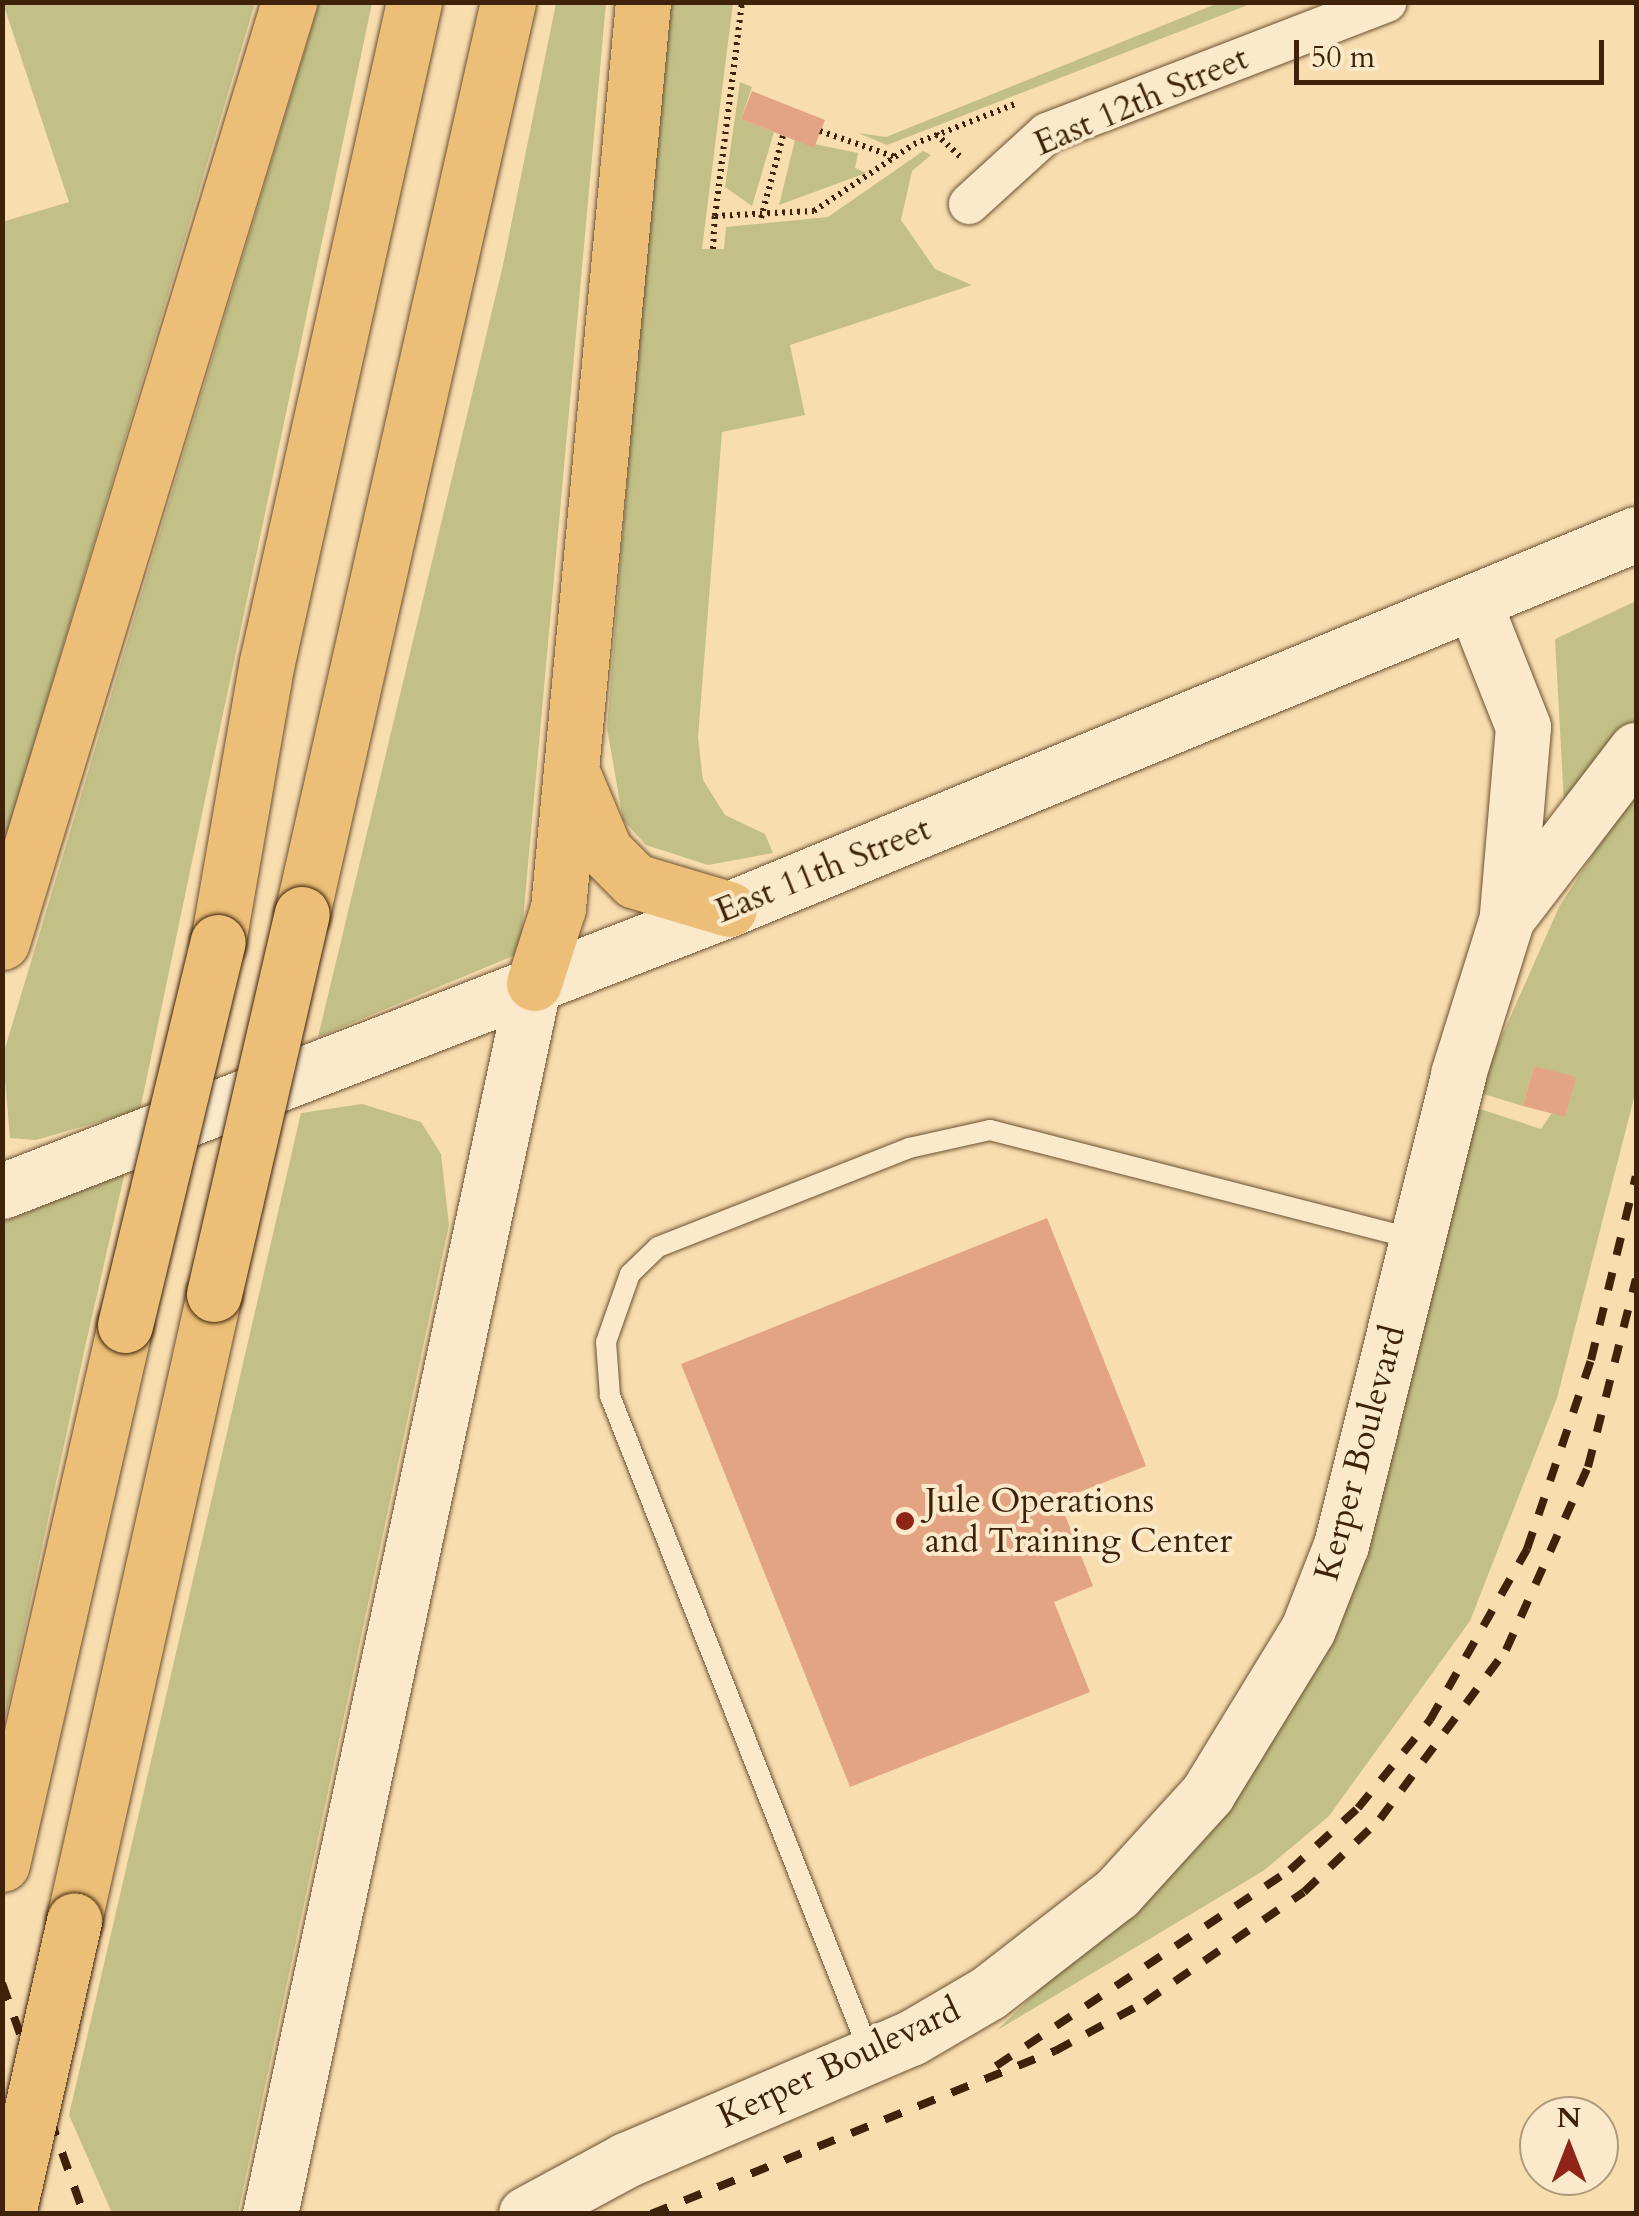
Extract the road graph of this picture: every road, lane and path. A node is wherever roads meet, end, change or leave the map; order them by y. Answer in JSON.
{"nodes":[{"id":1,"x":289,"y":2,"type":"edge"},
{"id":2,"x":414,"y":2,"type":"edge"},
{"id":3,"x":508,"y":2,"type":"edge"},
{"id":4,"x":643,"y":2,"type":"edge"},
{"id":5,"x":742,"y":2,"type":"edge"},
{"id":6,"x":1387,"y":2,"type":"edge"},
{"id":7,"x":1026,"y":100,"type":"dead end"},
{"id":8,"x":820,"y":131,"type":"dead end"},
{"id":9,"x":784,"y":136,"type":"dead end"},
{"id":10,"x":896,"y":158,"type":"junction"},
{"id":11,"x":968,"y":204,"type":"dead end"},
{"id":12,"x":716,"y":216,"type":"junction"},
{"id":13,"x":762,"y":218,"type":"junction"},
{"id":14,"x":714,"y":249,"type":"dead end"},
{"id":15,"x":1636,"y":534,"type":"edge"},
{"id":16,"x":1474,"y":603,"type":"junction"},
{"id":17,"x":1636,"y":750,"type":"edge"},
{"id":18,"x":569,"y":762,"type":"junction"},
{"id":19,"x":729,"y":909,"type":"junction"},
{"id":20,"x":1506,"y":918,"type":"junction"},
{"id":21,"x":2,"y":942,"type":"edge"},
{"id":22,"x":534,"y":984,"type":"junction"},
{"id":23,"x":2,"y":1191,"type":"edge"},
{"id":24,"x":1414,"y":1239,"type":"junction"},
{"id":25,"x":5,"y":1853,"type":"edge"},
{"id":26,"x":870,"y":2056,"type":"junction"},
{"id":27,"x":8,"y":2214,"type":"edge"},
{"id":28,"x":270,"y":2214,"type":"edge"},
{"id":29,"x":526,"y":2214,"type":"edge"}],
"edges":[{"from":1,"to":21,"type":"highway"},
{"from":2,"to":25,"type":"highway","bridge":true},
{"from":3,"to":27,"type":"highway","bridge":true},
{"from":4,"to":18,"type":"highway"},
{"from":5,"to":12,"type":"path"},
{"from":6,"to":11,"type":"street","name":"East 12th Street"},
{"from":7,"to":10,"type":"path"},
{"from":8,"to":10,"type":"path"},
{"from":9,"to":13,"type":"path"},
{"from":10,"to":13,"type":"path"},
{"from":12,"to":13,"type":"path"},
{"from":12,"to":14,"type":"path"},
{"from":15,"to":16,"type":"main road","name":"East 11th Street"},
{"from":16,"to":19,"type":"main road","name":"East 11th Street"},
{"from":16,"to":20,"type":"main road"},
{"from":17,"to":20,"type":"main road","name":"Kerper Boulevard"},
{"from":18,"to":19,"type":"highway"},
{"from":18,"to":22,"type":"highway"},
{"from":19,"to":22,"type":"main road","name":"East 11th Street"},
{"from":20,"to":24,"type":"main road","name":"Kerper Boulevard"},
{"from":22,"to":23,"type":"main road","name":"East 11th Street"},
{"from":22,"to":28,"type":"main road"},
{"from":24,"to":26,"type":"main road","name":"Kerper Boulevard"},
{"from":24,"to":26,"type":"lane"},
{"from":26,"to":29,"type":"main road","name":"Kerper Boulevard"}]}
